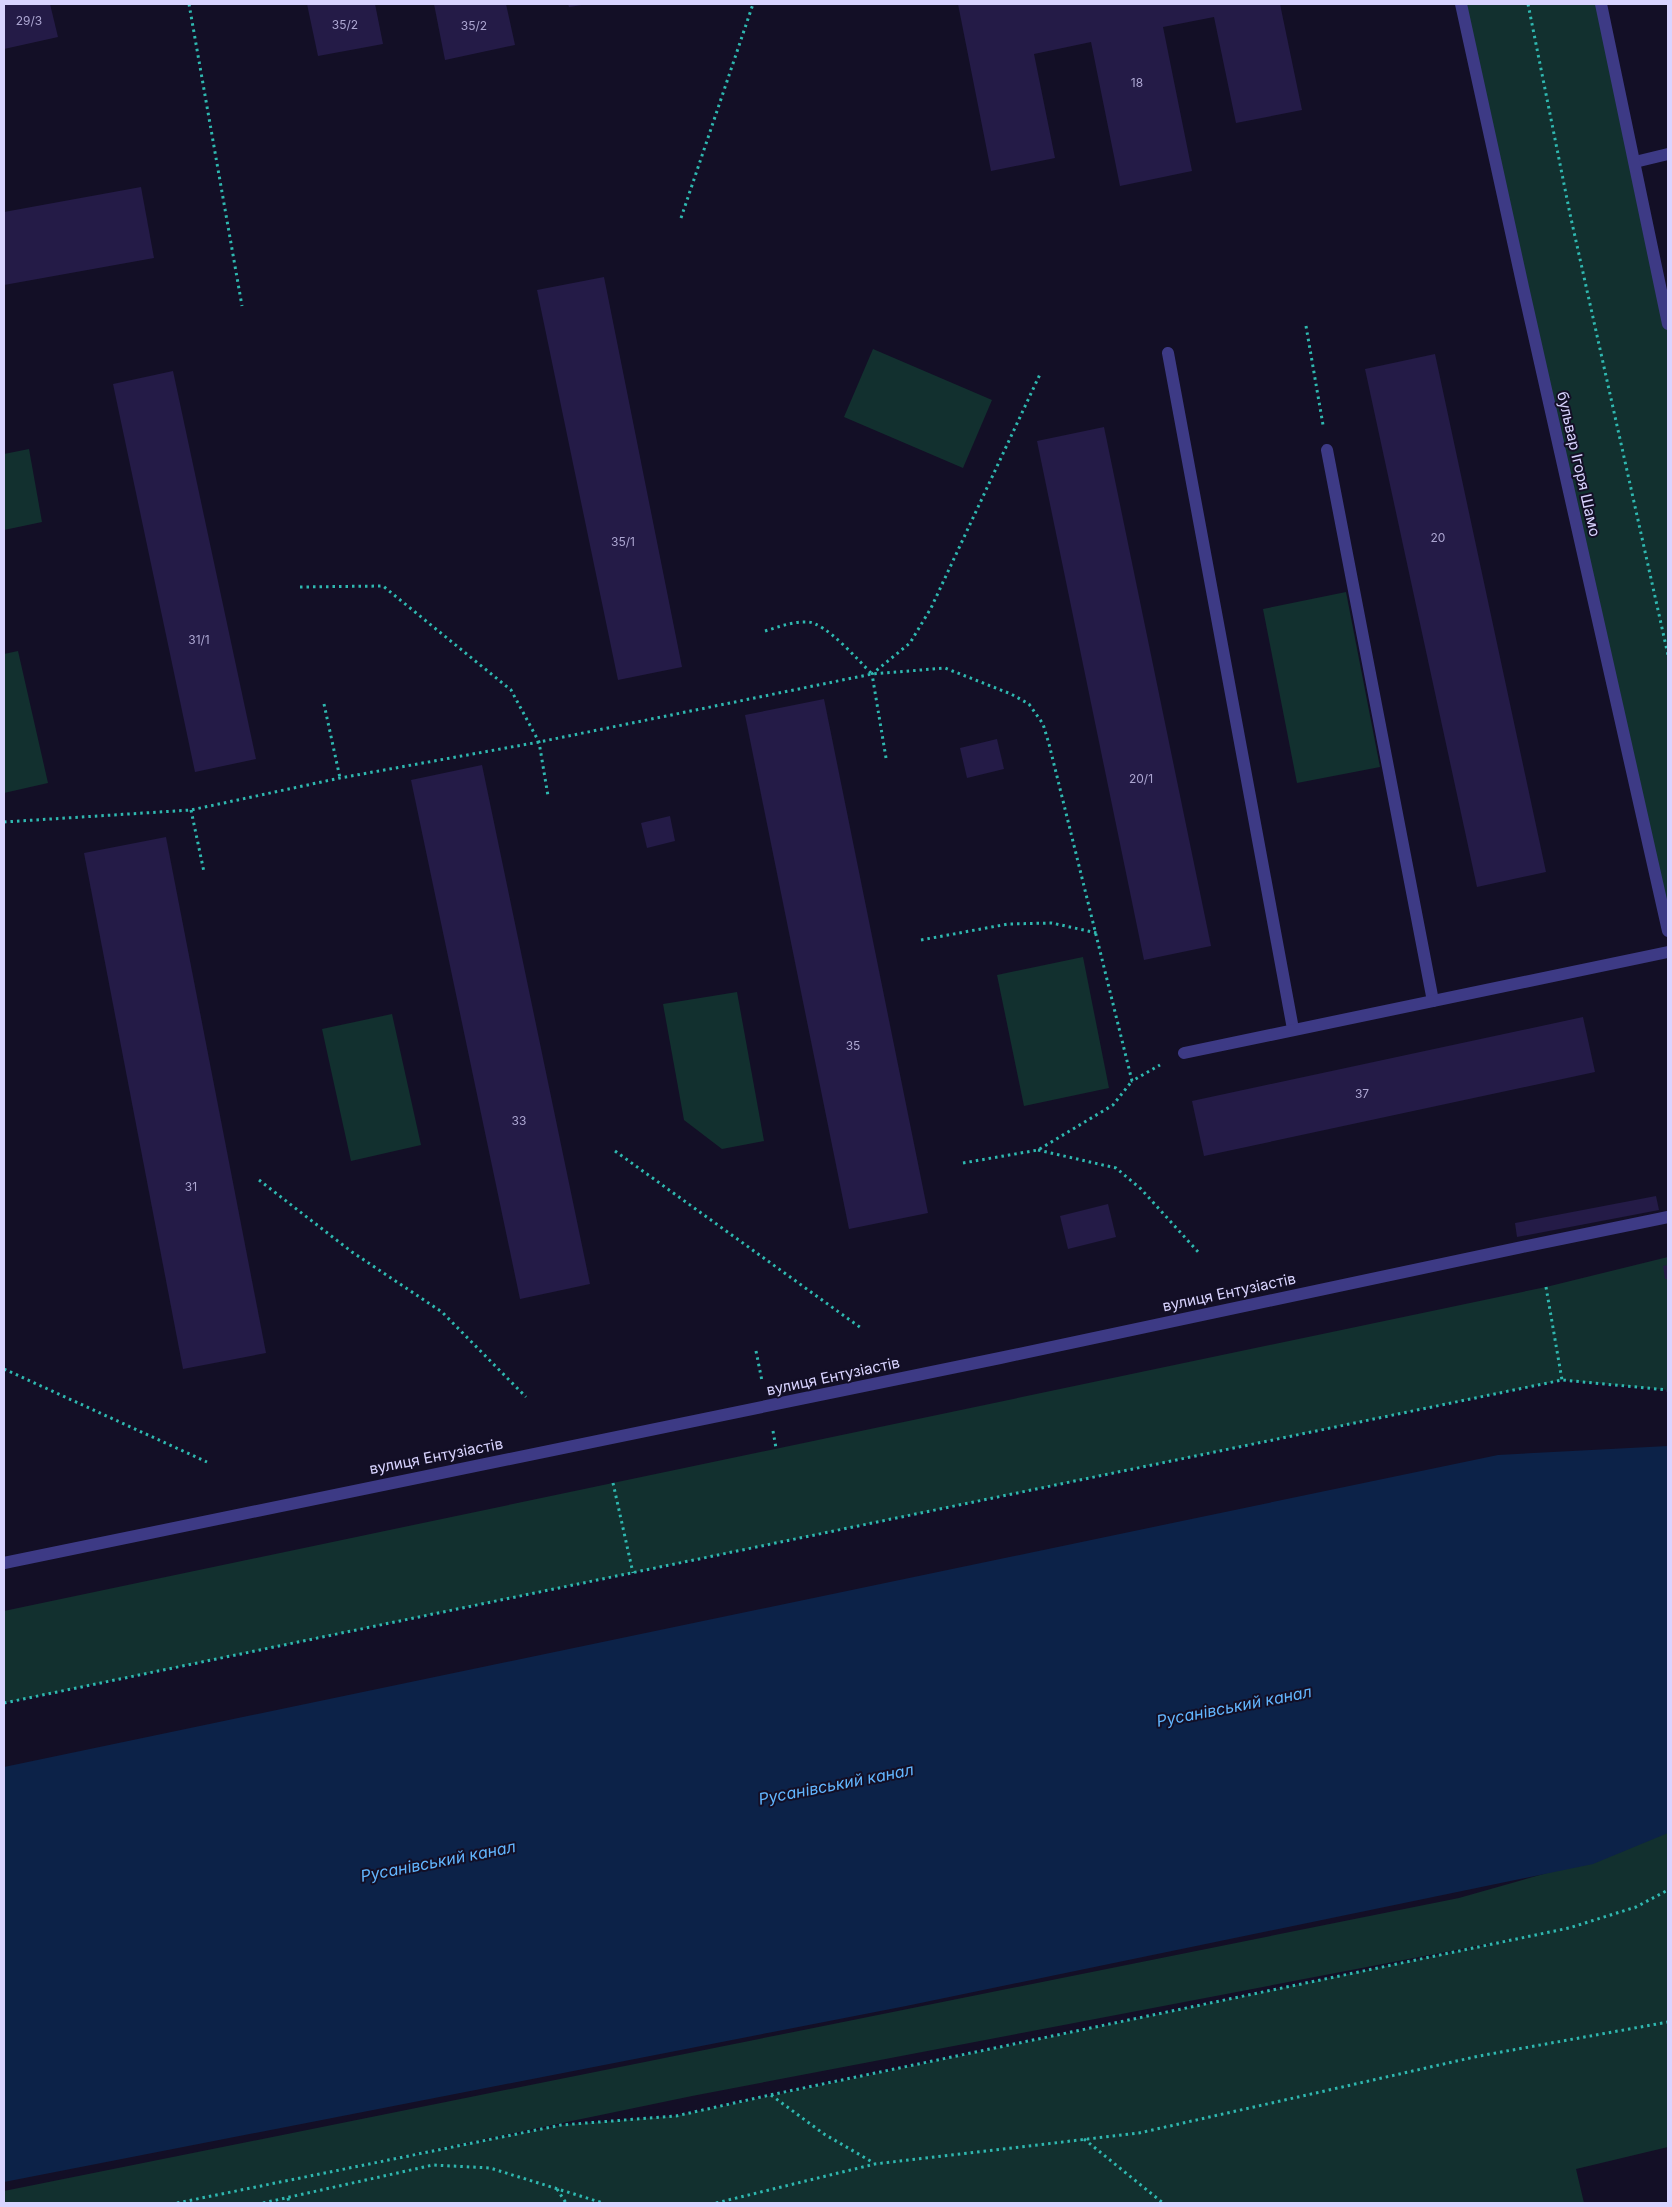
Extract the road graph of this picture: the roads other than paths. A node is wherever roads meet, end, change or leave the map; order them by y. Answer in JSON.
{"nodes":[{"id":1,"x":1461,"y":4,"type":"edge"},
{"id":2,"x":1602,"y":4,"type":"edge"},
{"id":3,"x":1668,"y":154,"type":"edge"},
{"id":4,"x":1635,"y":162,"type":"junction"},
{"id":5,"x":1668,"y":324,"type":"edge"},
{"id":6,"x":1168,"y":353,"type":"dead end"},
{"id":7,"x":1327,"y":450,"type":"road end"},
{"id":8,"x":1668,"y":931,"type":"edge"},
{"id":9,"x":1668,"y":952,"type":"edge"},
{"id":10,"x":1433,"y":1001,"type":"junction"},
{"id":11,"x":1293,"y":1029,"type":"junction"},
{"id":12,"x":1184,"y":1053,"type":"road end"},
{"id":13,"x":1668,"y":1217,"type":"edge"},
{"id":14,"x":4,"y":1563,"type":"edge"}],
"edges":[{"from":1,"to":8,"type":"street","name":"бульвар Ігоря Шамо"},
{"from":2,"to":4,"type":"street"},
{"from":3,"to":4,"type":"street"},
{"from":4,"to":5,"type":"street"},
{"from":6,"to":11,"type":"street"},
{"from":7,"to":10,"type":"street"},
{"from":9,"to":10,"type":"street"},
{"from":10,"to":11,"type":"street"},
{"from":11,"to":12,"type":"street"},
{"from":13,"to":14,"type":"street","name":"вулиця Ентузіастів"}]}
